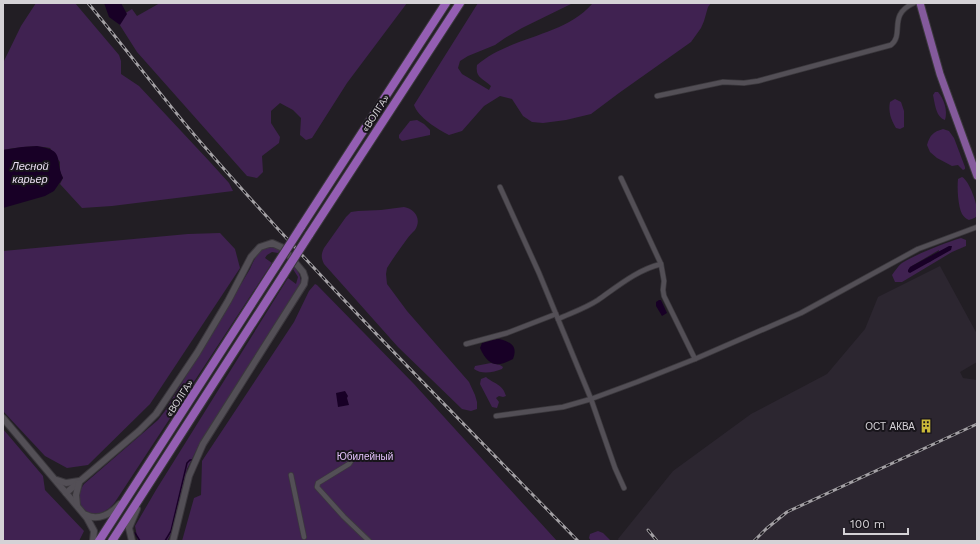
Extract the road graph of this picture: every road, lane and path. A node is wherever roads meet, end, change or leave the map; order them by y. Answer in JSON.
{"nodes":[{"id":1,"x":446,"y":3,"type":"edge"},
{"id":2,"x":460,"y":3,"type":"edge"},
{"id":3,"x":914,"y":3,"type":"edge"},
{"id":4,"x":920,"y":3,"type":"edge"},
{"id":5,"x":657,"y":96,"type":"dead end"},
{"id":6,"x":977,"y":176,"type":"edge"},
{"id":7,"x":621,"y":178,"type":"dead end"},
{"id":8,"x":500,"y":187,"type":"dead end"},
{"id":9,"x":977,"y":227,"type":"edge"},
{"id":10,"x":661,"y":264,"type":"junction"},
{"id":11,"x":557,"y":316,"type":"junction"},
{"id":12,"x":466,"y":344,"type":"dead end"},
{"id":13,"x":695,"y":359,"type":"junction"},
{"id":14,"x":591,"y":399,"type":"junction"},
{"id":15,"x":496,"y":416,"type":"dead end"},
{"id":16,"x":3,"y":418,"type":"edge"},
{"id":17,"x":353,"y":458,"type":"dead end"},
{"id":18,"x":291,"y":475,"type":"dead end"},
{"id":19,"x":53,"y":478,"type":"junction"},
{"id":20,"x":82,"y":479,"type":"junction"},
{"id":21,"x":151,"y":480,"type":"junction"},
{"id":22,"x":624,"y":488,"type":"dead end"},
{"id":23,"x":66,"y":493,"type":"junction"},
{"id":24,"x":130,"y":493,"type":"junction"},
{"id":25,"x":77,"y":506,"type":"junction"},
{"id":26,"x":83,"y":514,"type":"junction"},
{"id":27,"x":304,"y":537,"type":"dead end"},
{"id":28,"x":94,"y":541,"type":"edge"},
{"id":29,"x":99,"y":541,"type":"edge"},
{"id":30,"x":112,"y":541,"type":"edge"},
{"id":31,"x":132,"y":541,"type":"edge"},
{"id":32,"x":174,"y":541,"type":"edge"},
{"id":33,"x":369,"y":541,"type":"edge"}],
"edges":[{"from":1,"to":24,"type":"highway","name":"«ВОЛГА»","bridge":true},
{"from":2,"to":21,"type":"highway","name":"«ВОЛГА»","bridge":true},
{"from":3,"to":5,"type":"street"},
{"from":4,"to":6,"type":"main road"},
{"from":7,"to":10,"type":"street"},
{"from":8,"to":11,"type":"street"},
{"from":9,"to":13,"type":"street"},
{"from":10,"to":11,"type":"street"},
{"from":10,"to":13,"type":"street"},
{"from":11,"to":12,"type":"street"},
{"from":11,"to":14,"type":"street"},
{"from":13,"to":14,"type":"street"},
{"from":14,"to":15,"type":"street"},
{"from":14,"to":22,"type":"street"},
{"from":16,"to":19,"type":"main road"},
{"from":17,"to":33,"type":"street"},
{"from":18,"to":27,"type":"street"},
{"from":19,"to":20,"type":"main road"},
{"from":19,"to":23,"type":"main road"},
{"from":20,"to":23,"type":"main road"},
{"from":20,"to":25,"type":"main road"},
{"from":20,"to":32,"type":"main road"},
{"from":21,"to":30,"type":"highway","name":"«ВОЛГА»"},
{"from":21,"to":31,"type":"main road"},
{"from":23,"to":25,"type":"main road"},
{"from":24,"to":26,"type":"main road"},
{"from":24,"to":29,"type":"highway","name":"«ВОЛГА»"},
{"from":25,"to":26,"type":"main road"},
{"from":26,"to":28,"type":"main road"}]}
